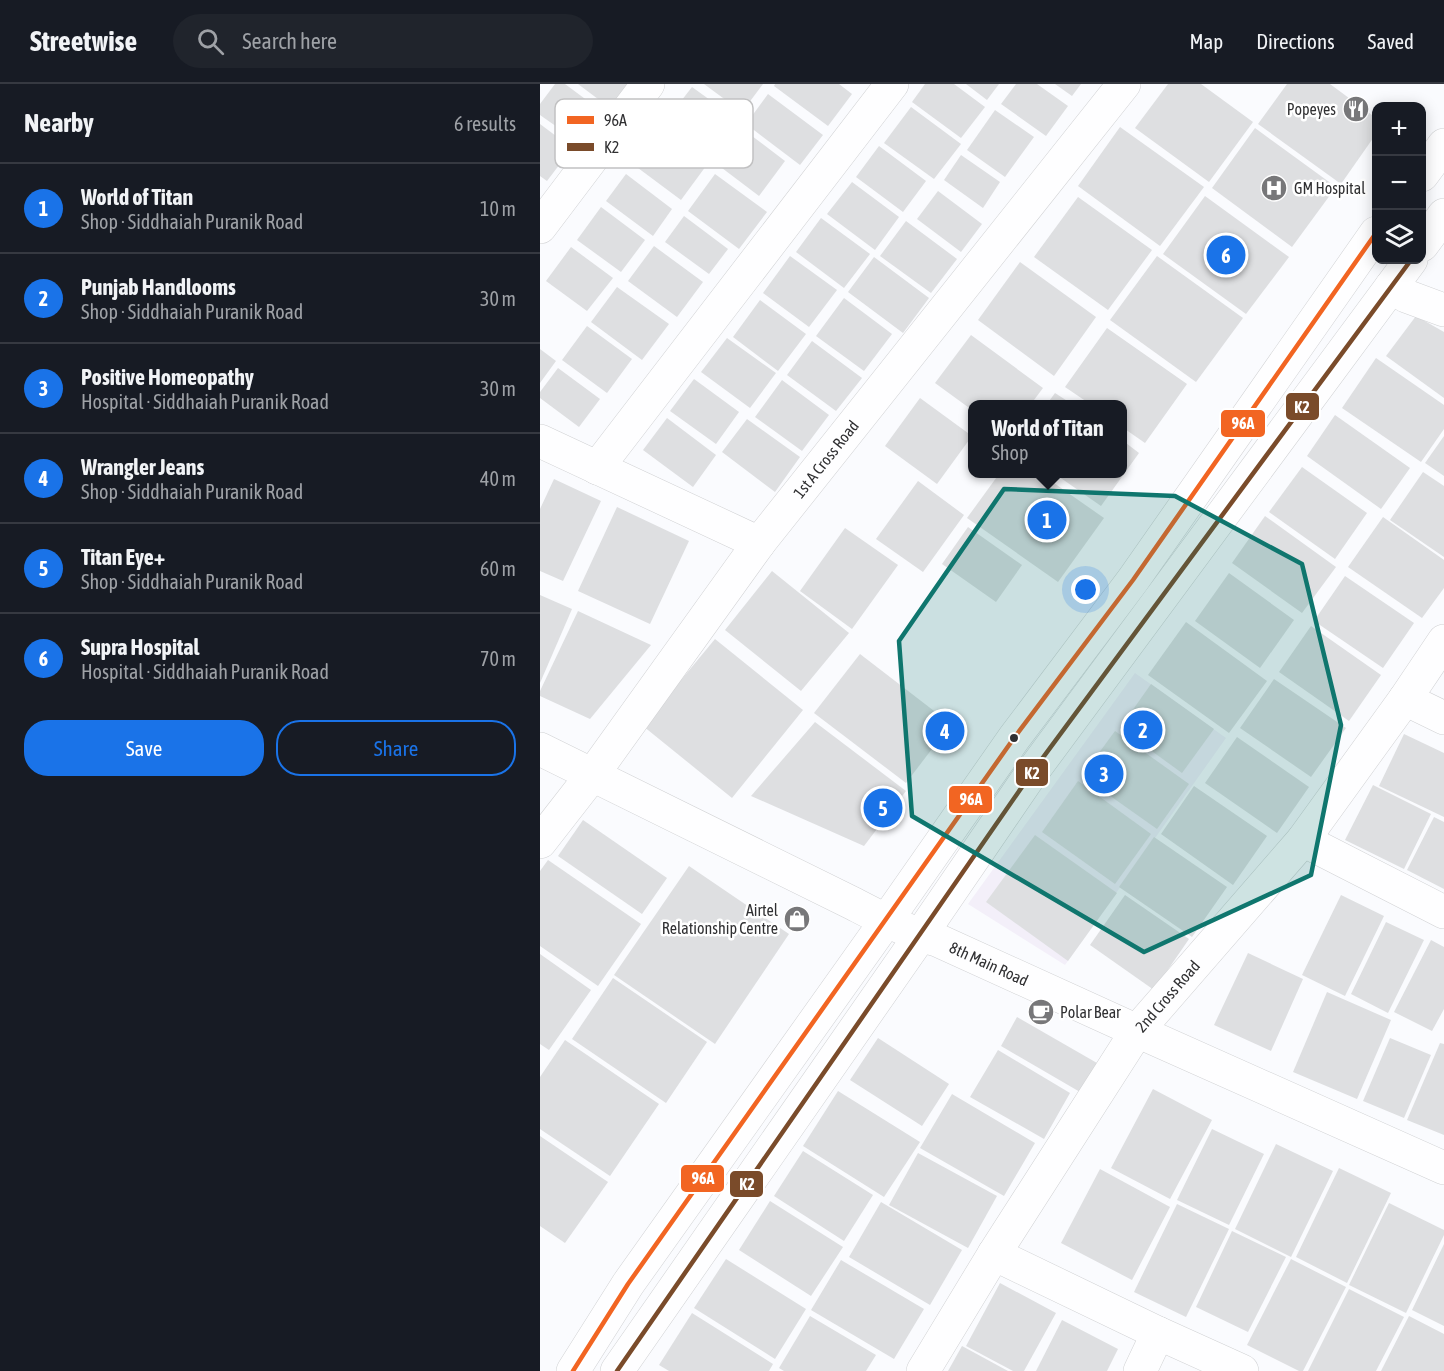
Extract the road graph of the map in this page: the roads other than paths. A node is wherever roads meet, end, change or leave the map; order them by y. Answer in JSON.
{"nodes":[{"id":1,"x":648,"y":84,"type":"edge"},
{"id":2,"x":892,"y":84,"type":"edge"},
{"id":3,"x":1125,"y":84,"type":"edge"},
{"id":4,"x":637,"y":99,"type":"edge"},
{"id":5,"x":1444,"y":145,"type":"edge"},
{"id":6,"x":585,"y":168,"type":"edge"},
{"id":7,"x":1426,"y":170,"type":"edge"},
{"id":8,"x":1444,"y":215,"type":"edge"},
{"id":9,"x":540,"y":227,"type":"edge"},
{"id":10,"x":1372,"y":240,"type":"edge"},
{"id":11,"x":1426,"y":240,"type":"edge"},
{"id":12,"x":1408,"y":264,"type":"edge"},
{"id":13,"x":1391,"y":286,"type":"junction"},
{"id":14,"x":1444,"y":310,"type":"edge"},
{"id":15,"x":540,"y":441,"type":"edge"},
{"id":16,"x":597,"y":468,"type":"junction"},
{"id":17,"x":759,"y":543,"type":"junction"},
{"id":18,"x":1444,"y":641,"type":"edge"},
{"id":19,"x":1405,"y":699,"type":"junction"},
{"id":20,"x":1444,"y":718,"type":"edge"},
{"id":21,"x":540,"y":749,"type":"edge"},
{"id":22,"x":593,"y":774,"type":"junction"},
{"id":23,"x":1303,"y":840,"type":"junction"},
{"id":24,"x":540,"y":842,"type":"edge"},
{"id":25,"x":1444,"y":912,"type":"edge"},
{"id":26,"x":886,"y":921,"type":"junction"},
{"id":27,"x":920,"y":936,"type":"junction"},
{"id":28,"x":1137,"y":1031,"type":"junction"},
{"id":29,"x":1444,"y":1168,"type":"edge"},
{"id":30,"x":994,"y":1254,"type":"junction"},
{"id":31,"x":1158,"y":1333,"type":"junction"},
{"id":32,"x":573,"y":1371,"type":"edge"},
{"id":33,"x":617,"y":1371,"type":"edge"},
{"id":34,"x":923,"y":1371,"type":"edge"},
{"id":35,"x":1140,"y":1371,"type":"edge"},
{"id":36,"x":1242,"y":1371,"type":"edge"}],
"edges":[{"from":1,"to":4,"type":"street"},
{"from":2,"to":16,"type":"street"},
{"from":3,"to":17,"type":"street","name":"1st A Cross Road"},
{"from":5,"to":7,"type":"street"},
{"from":6,"to":9,"type":"street"},
{"from":8,"to":11,"type":"street"},
{"from":10,"to":26,"type":"street"},
{"from":12,"to":13,"type":"street"},
{"from":13,"to":14,"type":"street"},
{"from":13,"to":27,"type":"street"},
{"from":15,"to":16,"type":"street"},
{"from":16,"to":17,"type":"street"},
{"from":17,"to":22,"type":"street","name":"1st A Cross Road"},
{"from":18,"to":19,"type":"street","name":"2nd Cross Road"},
{"from":19,"to":20,"type":"street"},
{"from":19,"to":23,"type":"street","name":"2nd Cross Road"},
{"from":21,"to":22,"type":"street","name":"8th Main Road"},
{"from":22,"to":24,"type":"street","name":"1st A Cross Road"},
{"from":22,"to":26,"type":"street","name":"8th Main Road"},
{"from":23,"to":25,"type":"street"},
{"from":23,"to":28,"type":"street","name":"2nd Cross Road"},
{"from":26,"to":27,"type":"street","name":"8th Main Road"},
{"from":26,"to":32,"type":"street"},
{"from":27,"to":28,"type":"street","name":"8th Main Road"},
{"from":27,"to":33,"type":"street"},
{"from":28,"to":29,"type":"street","name":"8th Main Road"},
{"from":28,"to":30,"type":"street","name":"2nd Cross Road"},
{"from":30,"to":31,"type":"street"},
{"from":30,"to":34,"type":"street","name":"2nd Cross Road"},
{"from":31,"to":35,"type":"street"},
{"from":31,"to":36,"type":"street"}]}
